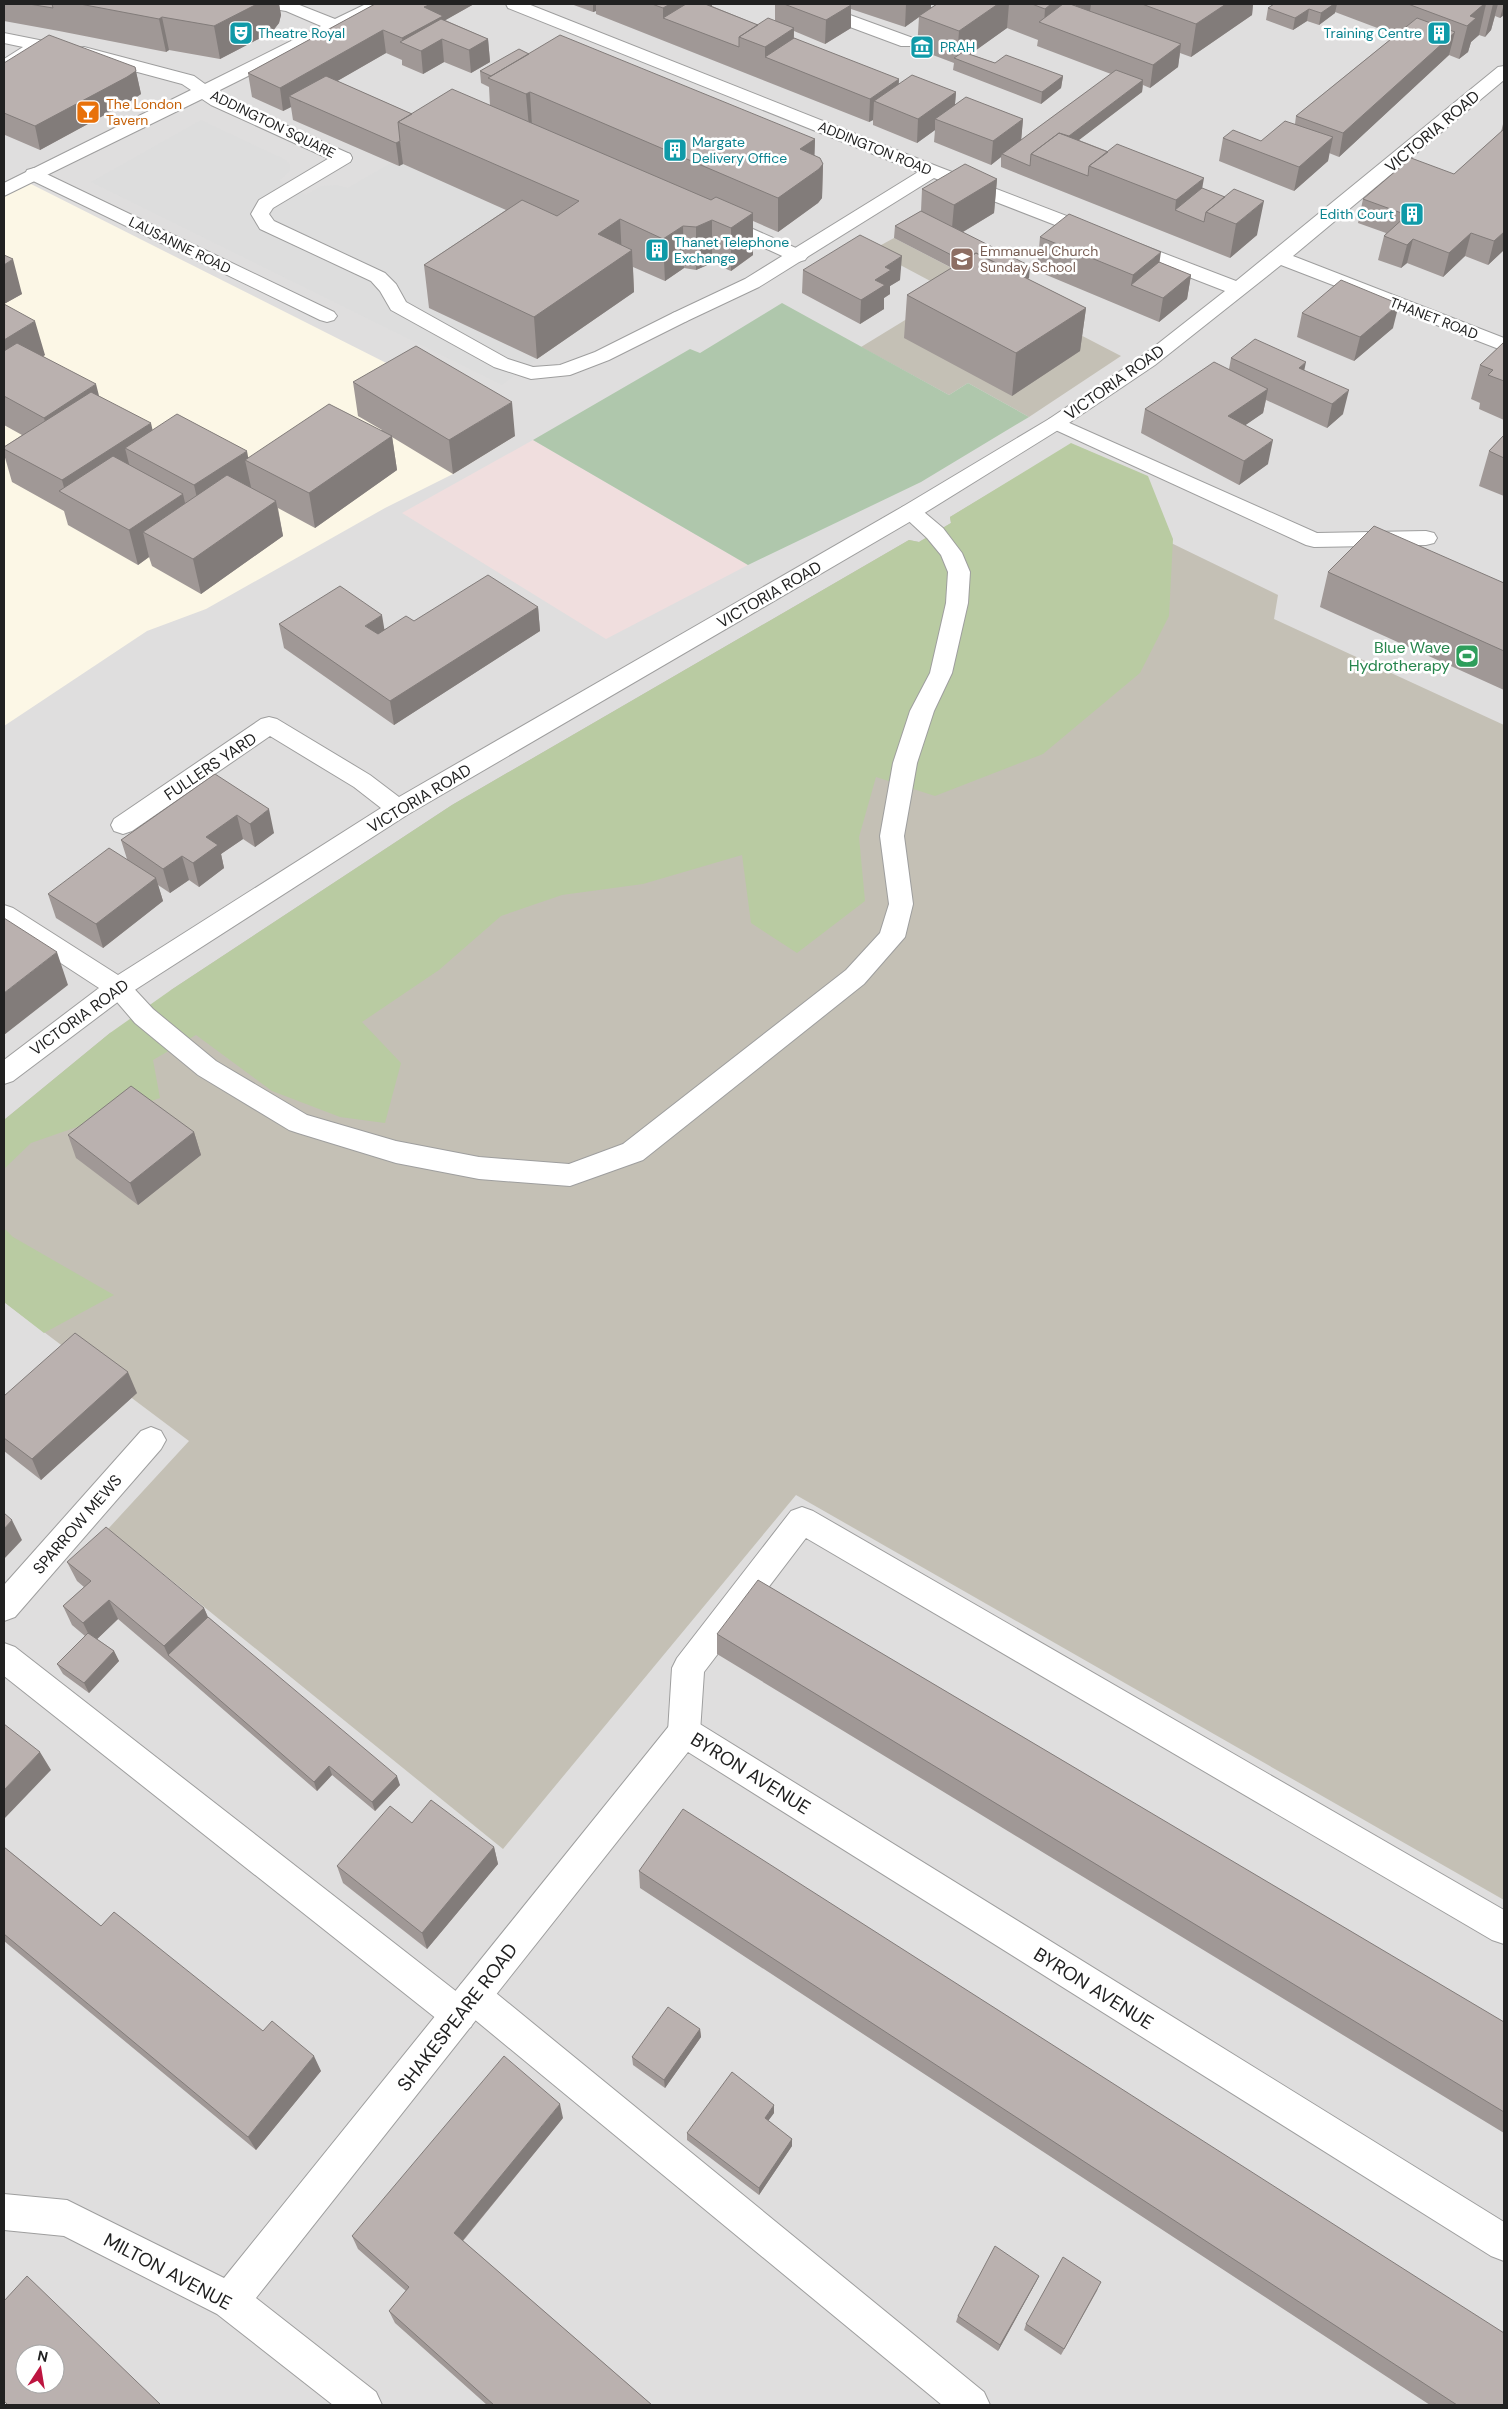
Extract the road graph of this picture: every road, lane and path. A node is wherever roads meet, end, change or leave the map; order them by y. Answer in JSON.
{"nodes":[{"id":1,"x":274,"y":4,"type":"edge"},
{"id":2,"x":379,"y":4,"type":"edge"},
{"id":3,"x":514,"y":4,"type":"edge"},
{"id":4,"x":805,"y":4,"type":"edge"},
{"id":5,"x":336,"y":26,"type":"junction"},
{"id":6,"x":4,"y":38,"type":"edge"},
{"id":7,"x":907,"y":42,"type":"dead end"},
{"id":8,"x":55,"y":47,"type":"junction"},
{"id":9,"x":4,"y":66,"type":"edge"},
{"id":10,"x":1504,"y":71,"type":"edge"},
{"id":11,"x":202,"y":90,"type":"junction"},
{"id":12,"x":932,"y":170,"type":"junction"},
{"id":13,"x":34,"y":174,"type":"junction"},
{"id":14,"x":4,"y":190,"type":"edge"},
{"id":15,"x":707,"y":215,"type":"edge"},
{"id":16,"x":798,"y":256,"type":"junction"},
{"id":17,"x":1279,"y":257,"type":"junction"},
{"id":18,"x":1238,"y":289,"type":"junction"},
{"id":19,"x":327,"y":316,"type":"dead end"},
{"id":20,"x":1504,"y":345,"type":"edge"},
{"id":21,"x":1056,"y":423,"type":"junction"},
{"id":22,"x":910,"y":512,"type":"junction"},
{"id":23,"x":1426,"y":538,"type":"dead end"},
{"id":24,"x":398,"y":809,"type":"junction"},
{"id":25,"x":123,"y":826,"type":"dead end"},
{"id":26,"x":4,"y":914,"type":"edge"},
{"id":27,"x":118,"y":988,"type":"junction"},
{"id":28,"x":4,"y":1074,"type":"edge"},
{"id":29,"x":150,"y":1440,"type":"dead end"},
{"id":30,"x":4,"y":1607,"type":"edge"},
{"id":31,"x":4,"y":1657,"type":"edge"},
{"id":32,"x":684,"y":1732,"type":"junction"},
{"id":33,"x":1504,"y":1928,"type":"edge"},
{"id":34,"x":466,"y":2006,"type":"junction"},
{"id":35,"x":4,"y":2212,"type":"edge"},
{"id":36,"x":1504,"y":2243,"type":"edge"},
{"id":37,"x":230,"y":2301,"type":"junction"},
{"id":38,"x":363,"y":2405,"type":"edge"},
{"id":39,"x":970,"y":2405,"type":"edge"}],
"edges":[{"from":1,"to":5,"type":"street"},
{"from":2,"to":5,"type":"street"},
{"from":3,"to":12,"type":"street","name":"ADDINGTON ROAD"},
{"from":4,"to":7,"type":"street"},
{"from":5,"to":11,"type":"street"},
{"from":6,"to":8,"type":"street","name":"ADDINGTON SQUARE"},
{"from":8,"to":9,"type":"street"},
{"from":8,"to":11,"type":"street","name":"ADDINGTON SQUARE"},
{"from":10,"to":17,"type":"street","name":"VICTORIA ROAD"},
{"from":11,"to":13,"type":"street"},
{"from":11,"to":16,"type":"street","name":"ADDINGTON SQUARE"},
{"from":12,"to":16,"type":"street"},
{"from":12,"to":18,"type":"street","name":"ADDINGTON ROAD"},
{"from":13,"to":14,"type":"street"},
{"from":13,"to":19,"type":"street","name":"LAUSANNE ROAD"},
{"from":15,"to":16,"type":"street"},
{"from":17,"to":18,"type":"street","name":"VICTORIA ROAD"},
{"from":17,"to":20,"type":"street","name":"THANET ROAD"},
{"from":18,"to":21,"type":"street","name":"VICTORIA ROAD"},
{"from":21,"to":22,"type":"street","name":"VICTORIA ROAD"},
{"from":21,"to":23,"type":"street"},
{"from":22,"to":24,"type":"street","name":"VICTORIA ROAD"},
{"from":22,"to":27,"type":"street"},
{"from":24,"to":25,"type":"street","name":"FULLERS YARD"},
{"from":24,"to":27,"type":"street","name":"VICTORIA ROAD"},
{"from":26,"to":27,"type":"street"},
{"from":27,"to":28,"type":"street","name":"VICTORIA ROAD"},
{"from":29,"to":30,"type":"street","name":"SPARROW MEWS"},
{"from":31,"to":34,"type":"street"},
{"from":32,"to":33,"type":"street"},
{"from":32,"to":34,"type":"street","name":"SHAKESPEARE ROAD"},
{"from":32,"to":36,"type":"street","name":"BYRON AVENUE"},
{"from":34,"to":37,"type":"street","name":"SHAKESPEARE ROAD"},
{"from":34,"to":39,"type":"street"},
{"from":35,"to":37,"type":"street","name":"MILTON AVENUE"},
{"from":37,"to":38,"type":"street","name":"MILTON AVENUE"}]}
